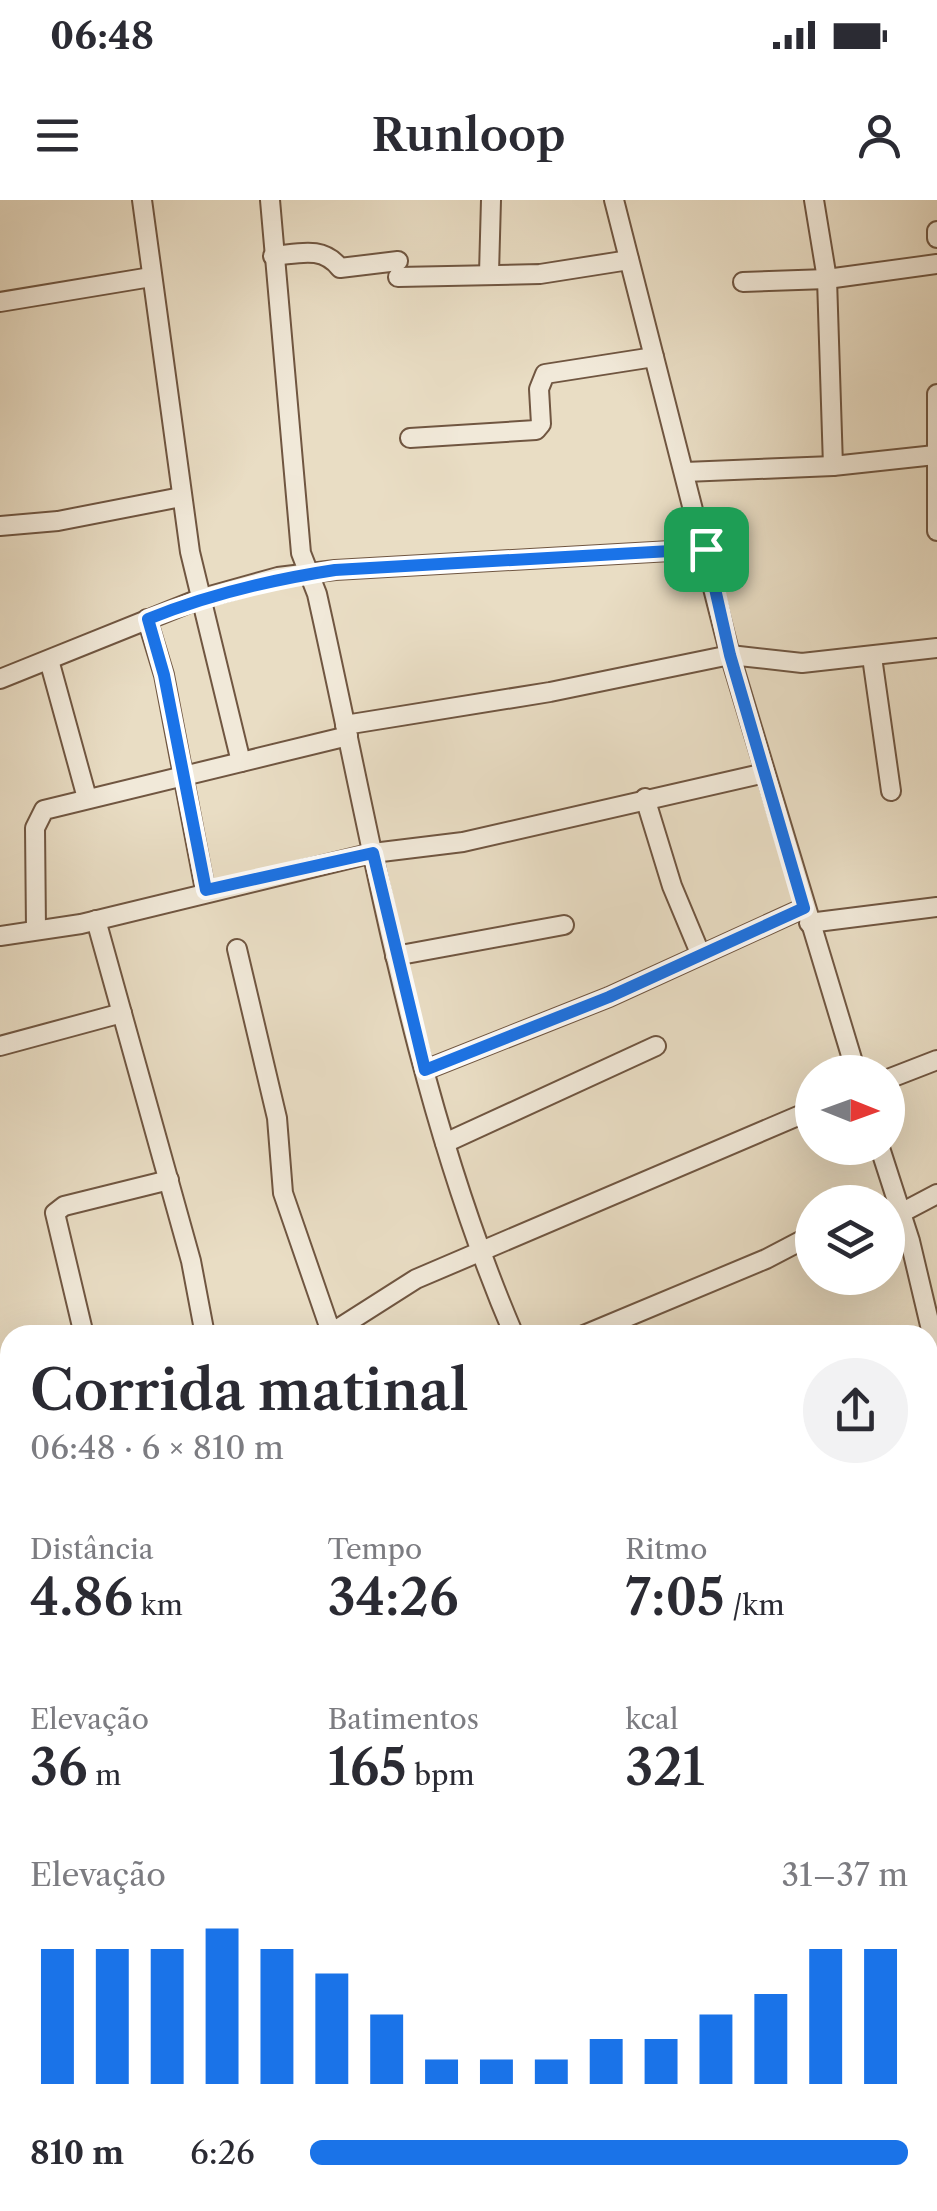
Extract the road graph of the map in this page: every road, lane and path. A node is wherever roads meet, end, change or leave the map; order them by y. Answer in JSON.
{"nodes":[{"id":1,"x":142,"y":200,"type":"edge"},
{"id":2,"x":270,"y":200,"type":"edge"},
{"id":3,"x":492,"y":200,"type":"edge"},
{"id":4,"x":614,"y":200,"type":"edge"},
{"id":5,"x":814,"y":200,"type":"edge"},
{"id":6,"x":273,"y":256,"type":"junction"},
{"id":7,"x":629,"y":260,"type":"junction"},
{"id":8,"x":937,"y":264,"type":"edge"},
{"id":9,"x":489,"y":273,"type":"junction"},
{"id":10,"x":151,"y":276,"type":"junction"},
{"id":11,"x":827,"y":279,"type":"junction"},
{"id":12,"x":743,"y":282,"type":"dead end"},
{"id":13,"x":0,"y":302,"type":"edge"},
{"id":14,"x":654,"y":356,"type":"junction"},
{"id":15,"x":937,"y":394,"type":"edge"},
{"id":16,"x":410,"y":438,"type":"dead end"},
{"id":17,"x":935,"y":455,"type":"edge"},
{"id":18,"x":832,"y":466,"type":"junction"},
{"id":19,"x":685,"y":472,"type":"junction"},
{"id":20,"x":181,"y":497,"type":"junction"},
{"id":21,"x":0,"y":526,"type":"edge"},
{"id":22,"x":937,"y":531,"type":"edge"},
{"id":23,"x":706,"y":549,"type":"junction"},
{"id":24,"x":310,"y":574,"type":"junction"},
{"id":25,"x":199,"y":598,"type":"junction"},
{"id":26,"x":148,"y":619,"type":"junction"},
{"id":27,"x":937,"y":648,"type":"edge"},
{"id":28,"x":730,"y":655,"type":"junction"},
{"id":29,"x":872,"y":657,"type":"junction"},
{"id":30,"x":49,"y":660,"type":"junction"},
{"id":31,"x":0,"y":679,"type":"edge"},
{"id":32,"x":346,"y":731,"type":"junction"},
{"id":33,"x":241,"y":762,"type":"junction"},
{"id":34,"x":765,"y":773,"type":"junction"},
{"id":35,"x":182,"y":776,"type":"junction"},
{"id":36,"x":891,"y":791,"type":"dead end"},
{"id":37,"x":88,"y":798,"type":"junction"},
{"id":38,"x":645,"y":798,"type":"junction"},
{"id":39,"x":373,"y":853,"type":"junction"},
{"id":40,"x":206,"y":890,"type":"junction"},
{"id":41,"x":937,"y":907,"type":"edge"},
{"id":42,"x":806,"y":915,"type":"junction"},
{"id":43,"x":96,"y":920,"type":"junction"},
{"id":44,"x":564,"y":924,"type":"dead end"},
{"id":45,"x":36,"y":928,"type":"junction"},
{"id":46,"x":0,"y":936,"type":"edge"},
{"id":47,"x":237,"y":949,"type":"dead end"},
{"id":48,"x":700,"y":954,"type":"junction"},
{"id":49,"x":395,"y":956,"type":"junction"},
{"id":50,"x":122,"y":1013,"type":"junction"},
{"id":51,"x":0,"y":1046,"type":"edge"},
{"id":52,"x":656,"y":1046,"type":"dead end"},
{"id":53,"x":851,"y":1055,"type":"edge"},
{"id":54,"x":937,"y":1060,"type":"edge"},
{"id":55,"x":425,"y":1070,"type":"junction"},
{"id":56,"x":905,"y":1072,"type":"edge"},
{"id":57,"x":795,"y":1118,"type":"edge"},
{"id":58,"x":445,"y":1143,"type":"junction"},
{"id":59,"x":169,"y":1180,"type":"junction"},
{"id":60,"x":937,"y":1194,"type":"edge"},
{"id":61,"x":905,"y":1201,"type":"edge"},
{"id":62,"x":795,"y":1243,"type":"edge"},
{"id":63,"x":905,"y":1243,"type":"edge"},
{"id":64,"x":478,"y":1251,"type":"junction"},
{"id":65,"x":82,"y":1325,"type":"edge"},
{"id":66,"x":203,"y":1325,"type":"edge"},
{"id":67,"x":328,"y":1325,"type":"edge"},
{"id":68,"x":345,"y":1325,"type":"edge"},
{"id":69,"x":510,"y":1325,"type":"edge"},
{"id":70,"x":608,"y":1325,"type":"edge"},
{"id":71,"x":930,"y":1325,"type":"edge"}],
"edges":[{"from":1,"to":10,"type":"street"},
{"from":2,"to":6,"type":"street"},
{"from":3,"to":9,"type":"street"},
{"from":4,"to":7,"type":"street"},
{"from":5,"to":11,"type":"street"},
{"from":6,"to":9,"type":"street"},
{"from":6,"to":24,"type":"street"},
{"from":7,"to":9,"type":"street"},
{"from":7,"to":14,"type":"street"},
{"from":8,"to":11,"type":"street"},
{"from":10,"to":13,"type":"street"},
{"from":10,"to":20,"type":"street"},
{"from":11,"to":12,"type":"street"},
{"from":11,"to":18,"type":"street"},
{"from":14,"to":16,"type":"street"},
{"from":14,"to":19,"type":"street"},
{"from":15,"to":17,"type":"street"},
{"from":17,"to":18,"type":"street"},
{"from":17,"to":22,"type":"street"},
{"from":18,"to":19,"type":"street"},
{"from":19,"to":23,"type":"street"},
{"from":20,"to":21,"type":"street"},
{"from":20,"to":25,"type":"street"},
{"from":23,"to":24,"type":"street"},
{"from":23,"to":28,"type":"street"},
{"from":24,"to":25,"type":"street"},
{"from":24,"to":32,"type":"street"},
{"from":25,"to":26,"type":"street"},
{"from":25,"to":33,"type":"street"},
{"from":26,"to":30,"type":"street"},
{"from":26,"to":35,"type":"street"},
{"from":27,"to":29,"type":"street"},
{"from":28,"to":29,"type":"street"},
{"from":28,"to":32,"type":"street"},
{"from":28,"to":34,"type":"street"},
{"from":29,"to":36,"type":"street"},
{"from":30,"to":31,"type":"street"},
{"from":30,"to":37,"type":"street"},
{"from":32,"to":33,"type":"street"},
{"from":32,"to":39,"type":"street"},
{"from":33,"to":35,"type":"street"},
{"from":34,"to":38,"type":"street"},
{"from":34,"to":42,"type":"street"},
{"from":35,"to":37,"type":"street"},
{"from":35,"to":40,"type":"street"},
{"from":37,"to":45,"type":"street"},
{"from":38,"to":39,"type":"street"},
{"from":38,"to":48,"type":"street"},
{"from":39,"to":40,"type":"street"},
{"from":39,"to":49,"type":"street"},
{"from":40,"to":43,"type":"street"},
{"from":41,"to":42,"type":"street"},
{"from":42,"to":48,"type":"street"},
{"from":42,"to":53,"type":"street"},
{"from":43,"to":45,"type":"street"},
{"from":43,"to":50,"type":"street"},
{"from":44,"to":49,"type":"street"},
{"from":45,"to":46,"type":"street"},
{"from":47,"to":67,"type":"street"},
{"from":48,"to":55,"type":"street"},
{"from":49,"to":55,"type":"street"},
{"from":50,"to":51,"type":"street"},
{"from":50,"to":59,"type":"street"},
{"from":52,"to":58,"type":"street"},
{"from":54,"to":56,"type":"street"},
{"from":55,"to":58,"type":"street"},
{"from":57,"to":64,"type":"street"},
{"from":58,"to":64,"type":"street"},
{"from":59,"to":65,"type":"street"},
{"from":59,"to":66,"type":"street"},
{"from":60,"to":61,"type":"street"},
{"from":62,"to":70,"type":"street"},
{"from":63,"to":71,"type":"street"},
{"from":64,"to":68,"type":"street"},
{"from":64,"to":69,"type":"street"}]}
